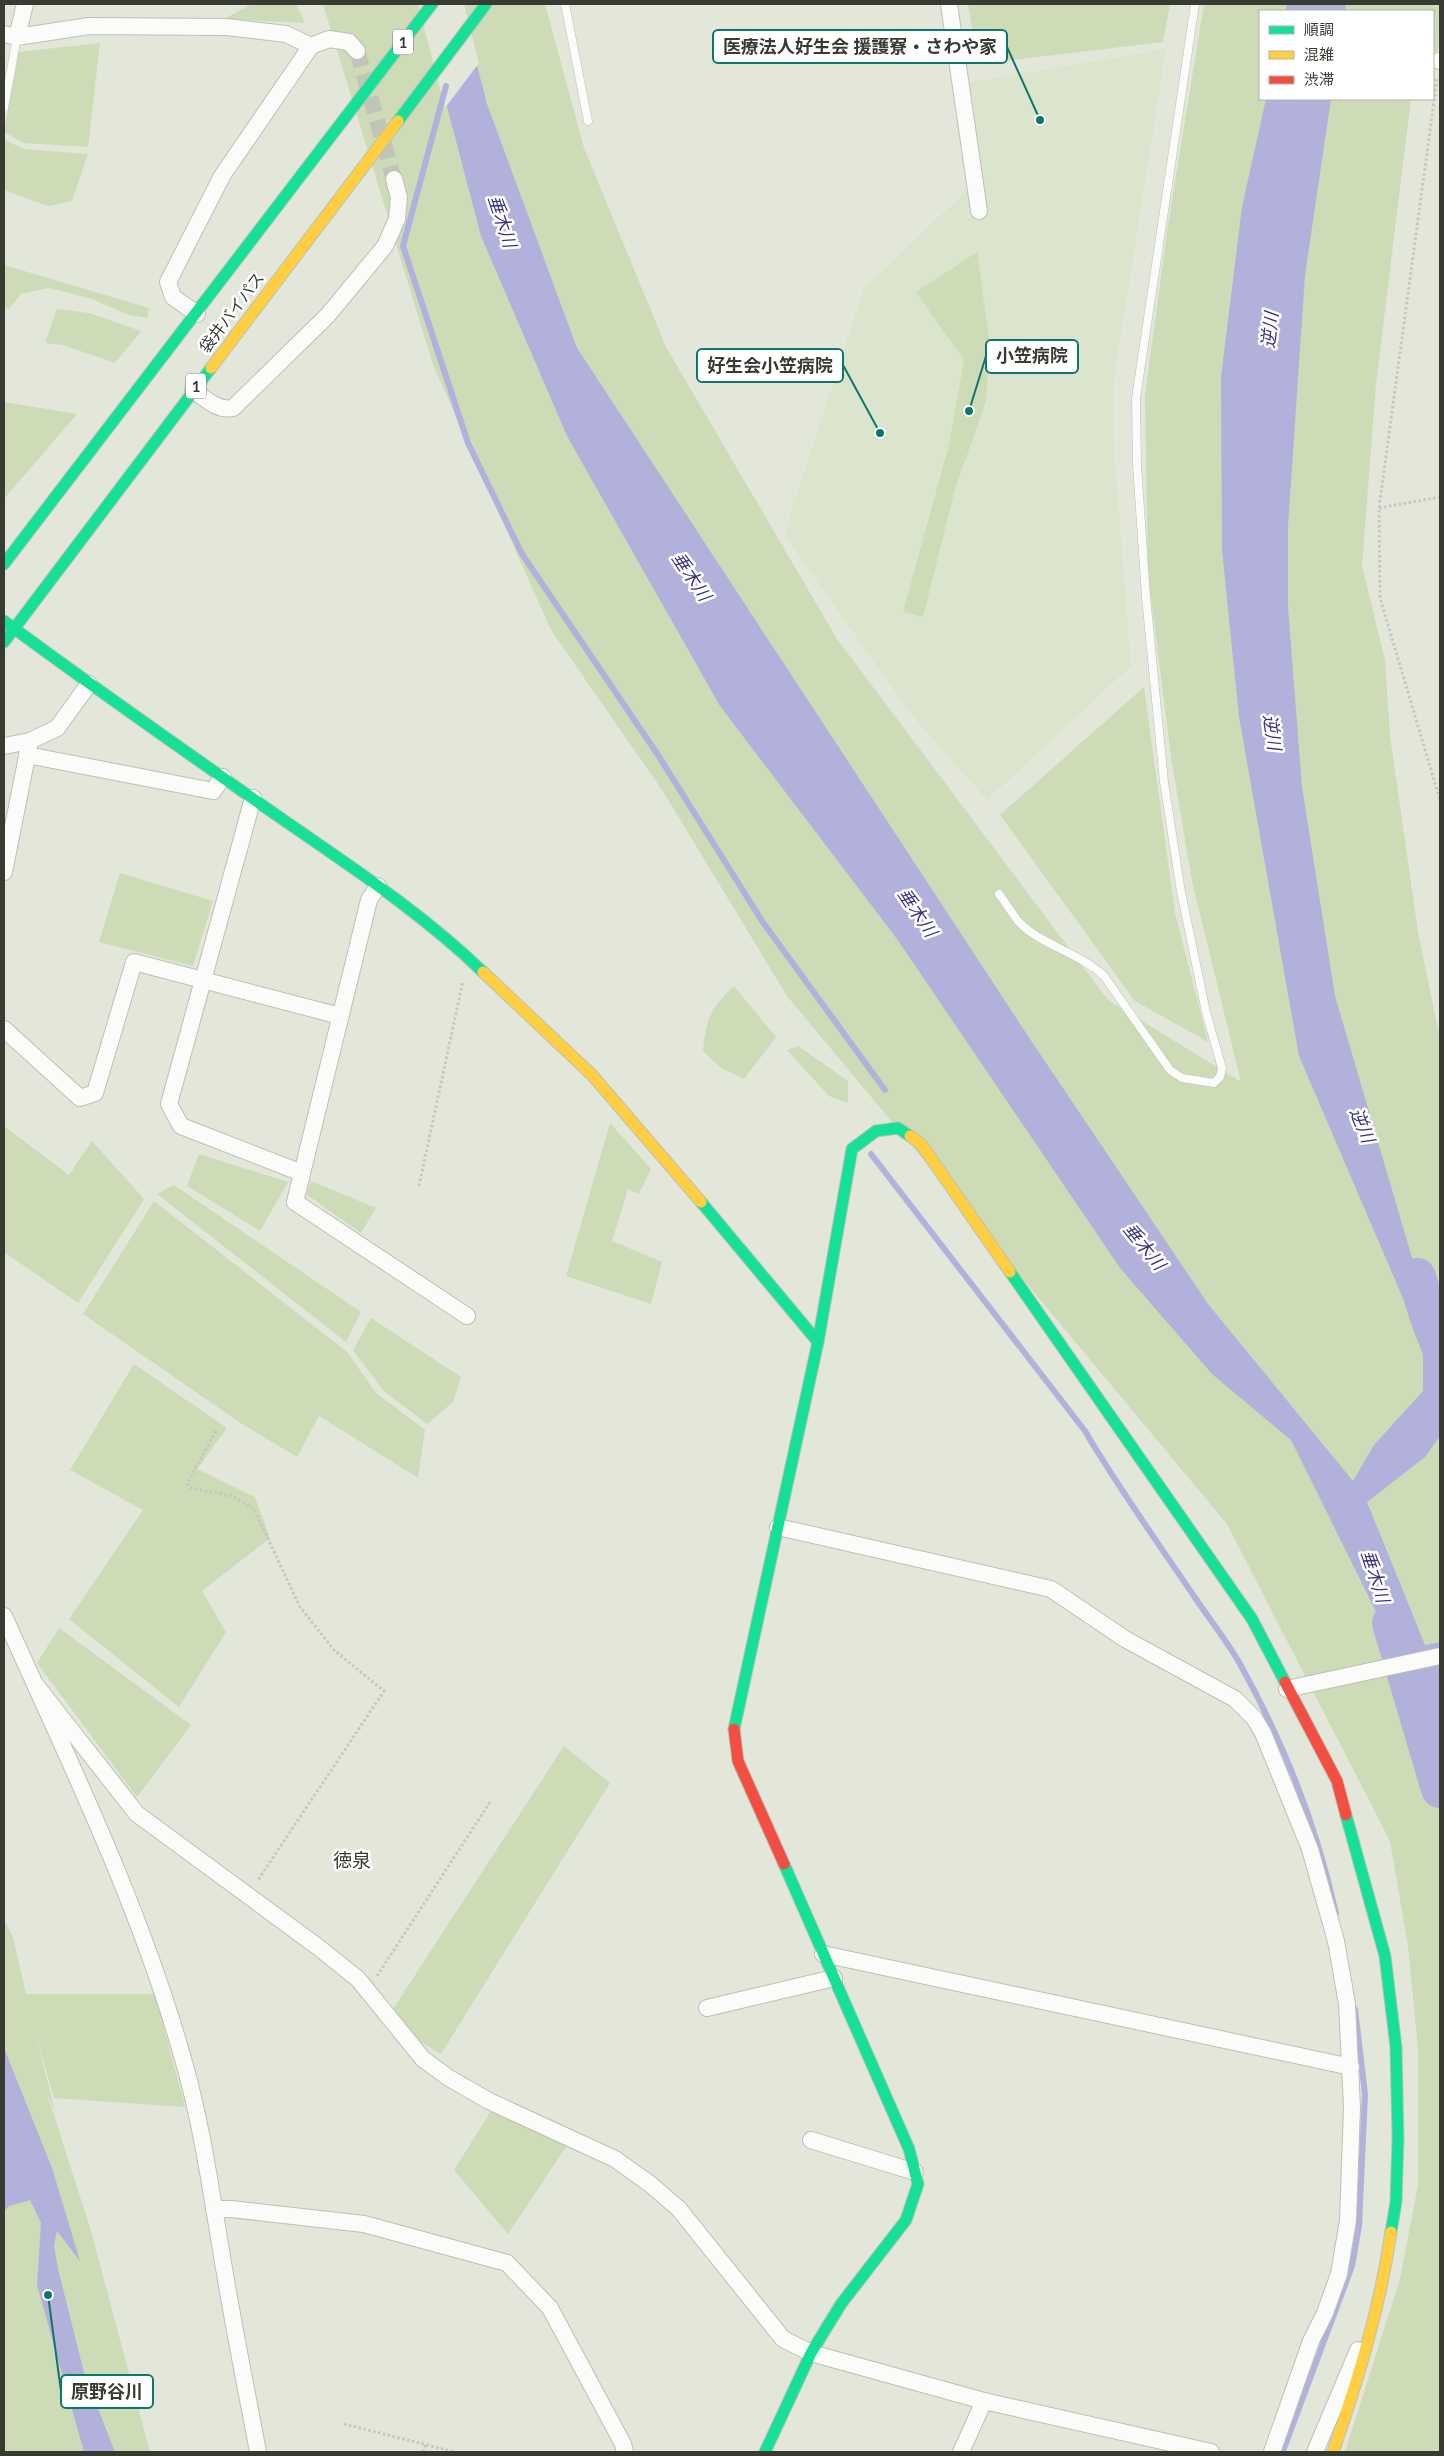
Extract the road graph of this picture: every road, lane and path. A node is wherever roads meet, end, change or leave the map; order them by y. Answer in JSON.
{"nodes":[{"id":1,"x":25,"y":4,"type":"edge"},
{"id":2,"x":432,"y":4,"type":"edge"},
{"id":3,"x":486,"y":4,"type":"edge"},
{"id":4,"x":566,"y":4,"type":"edge"},
{"id":5,"x":949,"y":4,"type":"edge"},
{"id":6,"x":1195,"y":4,"type":"edge"},
{"id":7,"x":10,"y":35,"type":"edge"},
{"id":8,"x":311,"y":46,"type":"junction"},
{"id":9,"x":357,"y":51,"type":"dead end"},
{"id":10,"x":1440,"y":61,"type":"edge"},
{"id":11,"x":4,"y":108,"type":"edge"},
{"id":12,"x":588,"y":121,"type":"dead end"},
{"id":13,"x":394,"y":180,"type":"tunnel mouth"},
{"id":14,"x":979,"y":211,"type":"dead end"},
{"id":15,"x":197,"y":314,"type":"junction"},
{"id":16,"x":193,"y":390,"type":"junction"},
{"id":17,"x":1440,"y":497,"type":"edge"},
{"id":18,"x":1379,"y":508,"type":"junction"},
{"id":19,"x":4,"y":564,"type":"edge"},
{"id":20,"x":4,"y":621,"type":"edge"},
{"id":21,"x":14,"y":628,"type":"junction"},
{"id":22,"x":4,"y":642,"type":"edge"},
{"id":23,"x":89,"y":684,"type":"junction"},
{"id":24,"x":4,"y":746,"type":"edge"},
{"id":25,"x":29,"y":748,"type":"junction"},
{"id":26,"x":223,"y":778,"type":"junction"},
{"id":27,"x":253,"y":798,"type":"junction"},
{"id":28,"x":1440,"y":800,"type":"edge"},
{"id":29,"x":4,"y":872,"type":"edge"},
{"id":30,"x":378,"y":886,"type":"junction"},
{"id":31,"x":999,"y":894,"type":"dead end"},
{"id":32,"x":474,"y":961,"type":"junction"},
{"id":33,"x":204,"y":979,"type":"junction"},
{"id":34,"x":340,"y":1016,"type":"junction"},
{"id":35,"x":4,"y":1028,"type":"edge"},
{"id":36,"x":302,"y":1173,"type":"junction"},
{"id":37,"x":419,"y":1186,"type":"dead end"},
{"id":38,"x":467,"y":1316,"type":"dead end"},
{"id":39,"x":818,"y":1342,"type":"junction"},
{"id":40,"x":216,"y":1431,"type":"dead end"},
{"id":41,"x":778,"y":1527,"type":"junction"},
{"id":42,"x":4,"y":1616,"type":"edge"},
{"id":43,"x":1440,"y":1656,"type":"edge"},
{"id":44,"x":34,"y":1684,"type":"junction"},
{"id":45,"x":1293,"y":1688,"type":"junction"},
{"id":46,"x":490,"y":1802,"type":"dead end"},
{"id":47,"x":248,"y":1895,"type":"junction"},
{"id":48,"x":823,"y":1954,"type":"junction"},
{"id":49,"x":834,"y":1978,"type":"junction"},
{"id":50,"x":367,"y":1991,"type":"junction"},
{"id":51,"x":707,"y":2008,"type":"dead end"},
{"id":52,"x":1351,"y":2067,"type":"junction"},
{"id":53,"x":811,"y":2140,"type":"dead end"},
{"id":54,"x":914,"y":2172,"type":"junction"},
{"id":55,"x":214,"y":2209,"type":"junction"},
{"id":56,"x":1378,"y":2304,"type":"junction"},
{"id":57,"x":811,"y":2353,"type":"junction"},
{"id":58,"x":984,"y":2401,"type":"junction"},
{"id":59,"x":344,"y":2424,"type":"dead end"},
{"id":60,"x":426,"y":2445,"type":"junction"},
{"id":61,"x":258,"y":2452,"type":"edge"},
{"id":62,"x":423,"y":2452,"type":"edge"},
{"id":63,"x":455,"y":2452,"type":"edge"},
{"id":64,"x":624,"y":2452,"type":"edge"},
{"id":65,"x":765,"y":2452,"type":"edge"},
{"id":66,"x":960,"y":2452,"type":"edge"},
{"id":67,"x":1211,"y":2452,"type":"edge"},
{"id":68,"x":1272,"y":2452,"type":"edge"},
{"id":69,"x":1315,"y":2452,"type":"edge"},
{"id":70,"x":1333,"y":2452,"type":"edge"}],
"edges":[{"from":1,"to":7,"type":"street"},
{"from":2,"to":15,"type":"main road","name":"袋井バイパス","number":"1"},
{"from":3,"to":16,"type":"main road","name":"袋井バイパス","number":"1"},
{"from":4,"to":12,"type":"lane"},
{"from":5,"to":14,"type":"street"},
{"from":6,"to":31,"type":"lane"},
{"from":7,"to":8,"type":"street"},
{"from":7,"to":11,"type":"lane"},
{"from":8,"to":9,"type":"street"},
{"from":8,"to":15,"type":"street"},
{"from":10,"to":18,"type":"path"},
{"from":13,"to":16,"type":"street"},
{"from":15,"to":19,"type":"main road","name":"袋井バイパス","number":"1"},
{"from":16,"to":21,"type":"main road","name":"袋井バイパス","number":"1"},
{"from":17,"to":18,"type":"path"},
{"from":18,"to":28,"type":"path"},
{"from":20,"to":21,"type":"main road"},
{"from":21,"to":22,"type":"main road","name":"袋井バイパス","number":"1"},
{"from":21,"to":23,"type":"main road"},
{"from":23,"to":25,"type":"street"},
{"from":23,"to":26,"type":"main road"},
{"from":24,"to":25,"type":"street"},
{"from":25,"to":26,"type":"street"},
{"from":25,"to":29,"type":"street"},
{"from":26,"to":27,"type":"main road"},
{"from":27,"to":30,"type":"main road"},
{"from":27,"to":33,"type":"street"},
{"from":30,"to":32,"type":"main road"},
{"from":30,"to":34,"type":"street"},
{"from":32,"to":37,"type":"path"},
{"from":32,"to":39,"type":"main road"},
{"from":33,"to":34,"type":"street"},
{"from":33,"to":35,"type":"street"},
{"from":33,"to":36,"type":"street"},
{"from":34,"to":36,"type":"street"},
{"from":36,"to":38,"type":"street"},
{"from":39,"to":41,"type":"main road"},
{"from":39,"to":45,"type":"main road"},
{"from":40,"to":47,"type":"path"},
{"from":41,"to":48,"type":"main road"},
{"from":41,"to":52,"type":"street"},
{"from":42,"to":44,"type":"street"},
{"from":43,"to":45,"type":"street"},
{"from":44,"to":47,"type":"street"},
{"from":44,"to":55,"type":"street"},
{"from":45,"to":56,"type":"main road"},
{"from":46,"to":50,"type":"path"},
{"from":47,"to":50,"type":"street"},
{"from":48,"to":49,"type":"main road"},
{"from":48,"to":52,"type":"street"},
{"from":49,"to":51,"type":"street"},
{"from":49,"to":54,"type":"main road"},
{"from":50,"to":57,"type":"street"},
{"from":52,"to":68,"type":"street"},
{"from":53,"to":54,"type":"street"},
{"from":54,"to":57,"type":"main road"},
{"from":55,"to":61,"type":"street"},
{"from":55,"to":64,"type":"street"},
{"from":56,"to":69,"type":"street"},
{"from":56,"to":70,"type":"main road"},
{"from":57,"to":58,"type":"street"},
{"from":57,"to":65,"type":"main road"},
{"from":58,"to":66,"type":"street"},
{"from":58,"to":67,"type":"street"},
{"from":59,"to":60,"type":"path"},
{"from":60,"to":62,"type":"path"},
{"from":60,"to":63,"type":"path"}]}
